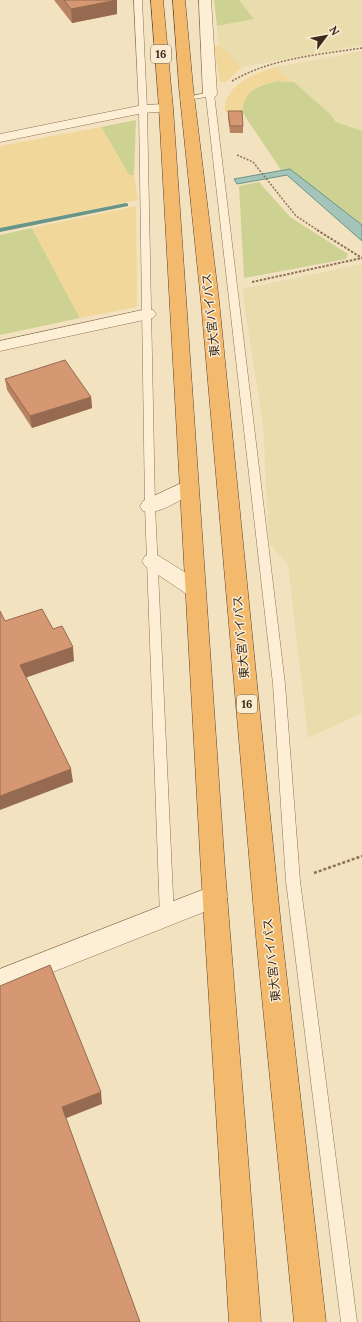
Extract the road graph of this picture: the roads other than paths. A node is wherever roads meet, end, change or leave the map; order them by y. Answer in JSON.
{"nodes":[{"id":1,"x":138,"y":0,"type":"edge"},
{"id":2,"x":157,"y":0,"type":"edge"},
{"id":3,"x":179,"y":0,"type":"edge"},
{"id":4,"x":205,"y":0,"type":"edge"},
{"id":5,"x":210,"y":94,"type":"junction"},
{"id":6,"x":187,"y":98,"type":"junction"},
{"id":7,"x":166,"y":108,"type":"junction"},
{"id":8,"x":143,"y":109,"type":"junction"},
{"id":9,"x":0,"y":138,"type":"edge"},
{"id":10,"x":147,"y":314,"type":"junction"},
{"id":11,"x":0,"y":346,"type":"edge"},
{"id":12,"x":188,"y":487,"type":"junction"},
{"id":13,"x":150,"y":506,"type":"junction"},
{"id":14,"x":152,"y":562,"type":"junction"},
{"id":15,"x":195,"y":589,"type":"junction"},
{"id":16,"x":215,"y":896,"type":"junction"},
{"id":17,"x":167,"y":917,"type":"junction"},
{"id":18,"x":0,"y":981,"type":"edge"},
{"id":19,"x":245,"y":1322,"type":"edge"},
{"id":20,"x":310,"y":1322,"type":"edge"},
{"id":21,"x":349,"y":1322,"type":"edge"}],
"edges":[{"from":1,"to":8,"type":"lane"},
{"from":2,"to":7,"type":"highway","number":"16"},
{"from":3,"to":6,"type":"highway","name":"東大宮バイパス","number":"16"},
{"from":4,"to":5,"type":"street"},
{"from":5,"to":6,"type":"lane"},
{"from":5,"to":21,"type":"lane"},
{"from":6,"to":20,"type":"highway","name":"東大宮バイパス","number":"16"},
{"from":7,"to":8,"type":"street"},
{"from":7,"to":12,"type":"highway","number":"16"},
{"from":8,"to":9,"type":"street"},
{"from":8,"to":10,"type":"lane"},
{"from":10,"to":11,"type":"street"},
{"from":10,"to":13,"type":"lane"},
{"from":12,"to":13,"type":"street"},
{"from":12,"to":15,"type":"highway","number":"16"},
{"from":13,"to":14,"type":"lane"},
{"from":14,"to":15,"type":"street"},
{"from":14,"to":17,"type":"lane"},
{"from":15,"to":16,"type":"highway","number":"16"},
{"from":16,"to":17,"type":"street"},
{"from":16,"to":19,"type":"highway","number":"16"},
{"from":17,"to":18,"type":"street"}]}
